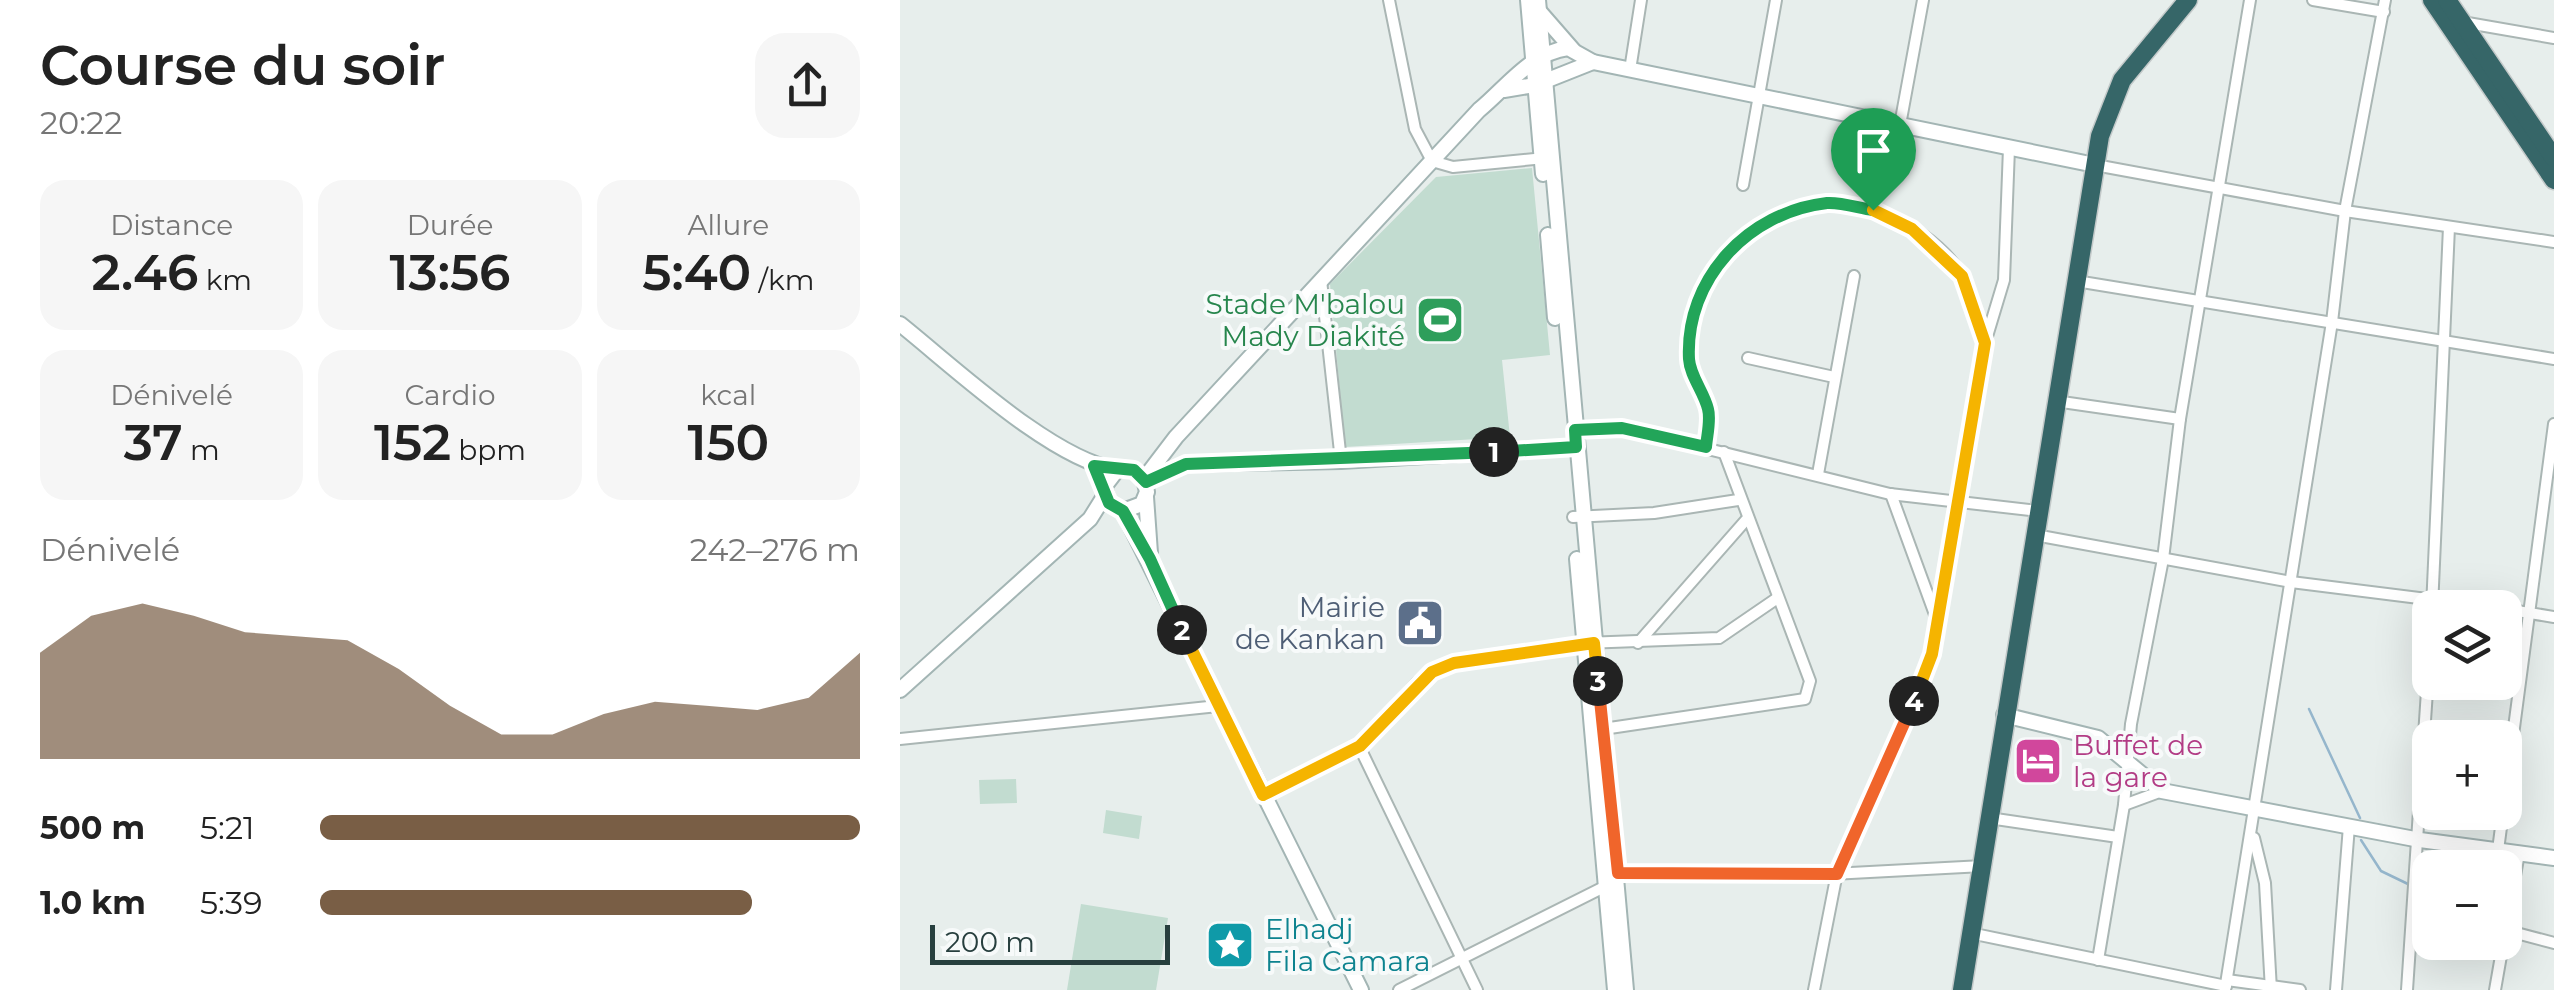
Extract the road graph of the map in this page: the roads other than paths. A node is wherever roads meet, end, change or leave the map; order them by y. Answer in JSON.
{"nodes":[{"id":1,"x":1389,"y":0,"type":"edge"},
{"id":2,"x":1642,"y":0,"type":"edge"},
{"id":3,"x":1776,"y":0,"type":"edge"},
{"id":4,"x":1923,"y":0,"type":"edge"},
{"id":5,"x":2188,"y":0,"type":"edge"},
{"id":6,"x":2250,"y":0,"type":"edge"},
{"id":7,"x":2312,"y":0,"type":"edge"},
{"id":8,"x":2432,"y":0,"type":"edge"},
{"id":9,"x":2447,"y":0,"type":"edge"},
{"id":10,"x":1534,"y":5,"type":"edge"},
{"id":11,"x":2384,"y":6,"type":"edge"},
{"id":12,"x":2454,"y":22,"type":"junction"},
{"id":13,"x":2554,"y":38,"type":"edge"},
{"id":14,"x":1573,"y":50,"type":"junction"},
{"id":15,"x":1539,"y":58,"type":"junction"},
{"id":16,"x":1593,"y":62,"type":"junction"},
{"id":17,"x":1630,"y":70,"type":"junction"},
{"id":18,"x":1541,"y":83,"type":"junction"},
{"id":19,"x":1504,"y":90,"type":"junction"},
{"id":20,"x":1760,"y":100,"type":"junction"},
{"id":21,"x":1900,"y":126,"type":"junction"},
{"id":22,"x":2009,"y":148,"type":"junction"},
{"id":23,"x":2553,"y":150,"type":"edge"},
{"id":24,"x":1546,"y":158,"type":"junction"},
{"id":25,"x":1432,"y":161,"type":"junction"},
{"id":26,"x":2095,"y":166,"type":"junction"},
{"id":27,"x":2554,"y":180,"type":"edge"},
{"id":28,"x":1743,"y":185,"type":"dead end"},
{"id":29,"x":2218,"y":185,"type":"junction"},
{"id":30,"x":2345,"y":211,"type":"junction"},
{"id":31,"x":2449,"y":226,"type":"junction"},
{"id":32,"x":2554,"y":242,"type":"edge"},
{"id":33,"x":1854,"y":276,"type":"dead end"},
{"id":34,"x":1321,"y":279,"type":"junction"},
{"id":35,"x":2076,"y":281,"type":"junction"},
{"id":36,"x":2202,"y":304,"type":"junction"},
{"id":37,"x":2332,"y":322,"type":"junction"},
{"id":38,"x":900,"y":324,"type":"edge"},
{"id":39,"x":1985,"y":343,"type":"junction"},
{"id":40,"x":2444,"y":343,"type":"junction"},
{"id":41,"x":1748,"y":358,"type":"dead end"},
{"id":42,"x":2554,"y":359,"type":"edge"},
{"id":43,"x":1834,"y":377,"type":"junction"},
{"id":44,"x":2056,"y":401,"type":"junction"},
{"id":45,"x":2180,"y":419,"type":"junction"},
{"id":46,"x":2554,"y":424,"type":"edge"},
{"id":47,"x":1575,"y":430,"type":"junction"},
{"id":48,"x":1172,"y":442,"type":"junction"},
{"id":49,"x":1572,"y":447,"type":"junction"},
{"id":50,"x":1706,"y":447,"type":"junction"},
{"id":51,"x":1724,"y":452,"type":"junction"},
{"id":52,"x":1341,"y":461,"type":"junction"},
{"id":53,"x":1178,"y":465,"type":"junction"},
{"id":54,"x":1094,"y":466,"type":"junction"},
{"id":55,"x":1117,"y":470,"type":"junction"},
{"id":56,"x":1818,"y":474,"type":"junction"},
{"id":57,"x":1142,"y":482,"type":"junction"},
{"id":58,"x":1105,"y":491,"type":"junction"},
{"id":59,"x":1892,"y":494,"type":"junction"},
{"id":60,"x":1738,"y":500,"type":"junction"},
{"id":61,"x":1960,"y":504,"type":"junction"},
{"id":62,"x":1119,"y":510,"type":"junction"},
{"id":63,"x":2038,"y":510,"type":"junction"},
{"id":64,"x":1578,"y":517,"type":"junction"},
{"id":65,"x":1090,"y":520,"type":"junction"},
{"id":66,"x":1746,"y":520,"type":"junction"},
{"id":67,"x":2034,"y":535,"type":"junction"},
{"id":68,"x":1150,"y":559,"type":"junction"},
{"id":69,"x":2163,"y":559,"type":"junction"},
{"id":70,"x":2291,"y":582,"type":"junction"},
{"id":71,"x":2433,"y":590,"type":"edge"},
{"id":72,"x":1776,"y":599,"type":"junction"},
{"id":73,"x":2412,"y":599,"type":"edge"},
{"id":74,"x":2522,"y":611,"type":"edge"},
{"id":75,"x":2528,"y":612,"type":"junction"},
{"id":76,"x":2554,"y":616,"type":"edge"},
{"id":77,"x":1938,"y":622,"type":"junction"},
{"id":78,"x":1638,"y":642,"type":"junction"},
{"id":79,"x":1589,"y":643,"type":"junction"},
{"id":80,"x":900,"y":690,"type":"edge"},
{"id":81,"x":2427,"y":700,"type":"edge"},
{"id":82,"x":1218,"y":706,"type":"junction"},
{"id":83,"x":2004,"y":715,"type":"junction"},
{"id":84,"x":2514,"y":720,"type":"edge"},
{"id":85,"x":1603,"y":729,"type":"junction"},
{"id":86,"x":900,"y":739,"type":"edge"},
{"id":87,"x":1360,"y":746,"type":"junction"},
{"id":88,"x":2128,"y":765,"type":"junction"},
{"id":89,"x":2162,"y":791,"type":"junction"},
{"id":90,"x":1263,"y":795,"type":"junction"},
{"id":91,"x":2124,"y":805,"type":"junction"},
{"id":92,"x":2257,"y":809,"type":"junction"},
{"id":93,"x":1989,"y":818,"type":"junction"},
{"id":94,"x":2349,"y":826,"type":"junction"},
{"id":95,"x":2501,"y":830,"type":"edge"},
{"id":96,"x":2253,"y":832,"type":"junction"},
{"id":97,"x":2118,"y":837,"type":"junction"},
{"id":98,"x":2420,"y":840,"type":"junction"},
{"id":99,"x":2419,"y":850,"type":"edge"},
{"id":100,"x":2498,"y":850,"type":"joint"},
{"id":101,"x":2522,"y":853,"type":"edge"},
{"id":102,"x":2554,"y":858,"type":"edge"},
{"id":103,"x":1983,"y":866,"type":"junction"},
{"id":104,"x":1837,"y":874,"type":"junction"},
{"id":105,"x":1611,"y":879,"type":"junction"},
{"id":106,"x":1970,"y":934,"type":"junction"},
{"id":107,"x":2522,"y":934,"type":"edge"},
{"id":108,"x":2412,"y":937,"type":"edge"},
{"id":109,"x":2554,"y":943,"type":"edge"},
{"id":110,"x":1462,"y":957,"type":"junction"},
{"id":111,"x":2098,"y":960,"type":"junction"},
{"id":112,"x":2500,"y":960,"type":"edge"},
{"id":113,"x":2226,"y":985,"type":"edge"},
{"id":114,"x":2271,"y":988,"type":"edge"},
{"id":115,"x":1361,"y":990,"type":"edge"},
{"id":116,"x":1399,"y":990,"type":"edge"},
{"id":117,"x":1477,"y":990,"type":"edge"},
{"id":118,"x":1615,"y":990,"type":"edge"},
{"id":119,"x":1626,"y":990,"type":"edge"},
{"id":120,"x":1814,"y":990,"type":"edge"},
{"id":121,"x":1962,"y":990,"type":"edge"},
{"id":122,"x":2300,"y":990,"type":"edge"},
{"id":123,"x":2336,"y":990,"type":"edge"},
{"id":124,"x":2407,"y":990,"type":"edge"},
{"id":125,"x":2494,"y":990,"type":"edge"}],
"edges":[{"from":1,"to":25,"type":"street"},
{"from":2,"to":17,"type":"street"},
{"from":3,"to":20,"type":"street"},
{"from":4,"to":21,"type":"street"},
{"from":5,"to":26,"type":"highway"},
{"from":6,"to":29,"type":"street"},
{"from":7,"to":11,"type":"street"},
{"from":8,"to":12,"type":"highway"},
{"from":9,"to":12,"type":"highway"},
{"from":10,"to":14,"type":"main road"},
{"from":10,"to":15,"type":"main road"},
{"from":11,"to":30,"type":"street"},
{"from":12,"to":13,"type":"street"},
{"from":12,"to":23,"type":"highway"},
{"from":12,"to":27,"type":"highway"},
{"from":14,"to":15,"type":"main road"},
{"from":14,"to":16,"type":"main road"},
{"from":15,"to":18,"type":"main road"},
{"from":15,"to":19,"type":"main road"},
{"from":16,"to":17,"type":"main road"},
{"from":16,"to":18,"type":"main road"},
{"from":17,"to":20,"type":"main road"},
{"from":18,"to":19,"type":"main road"},
{"from":18,"to":24,"type":"main road"},
{"from":19,"to":25,"type":"main road"},
{"from":20,"to":21,"type":"main road"},
{"from":20,"to":28,"type":"street"},
{"from":21,"to":22,"type":"main road"},
{"from":22,"to":26,"type":"main road"},
{"from":22,"to":39,"type":"street"},
{"from":24,"to":25,"type":"street"},
{"from":24,"to":47,"type":"main road"},
{"from":24,"to":49,"type":"main road"},
{"from":25,"to":34,"type":"main road"},
{"from":26,"to":29,"type":"street"},
{"from":26,"to":35,"type":"highway"},
{"from":29,"to":30,"type":"street"},
{"from":29,"to":36,"type":"street"},
{"from":30,"to":31,"type":"street"},
{"from":30,"to":37,"type":"street"},
{"from":31,"to":32,"type":"street"},
{"from":31,"to":40,"type":"street"},
{"from":33,"to":43,"type":"street"},
{"from":34,"to":48,"type":"main road"},
{"from":34,"to":52,"type":"street"},
{"from":35,"to":36,"type":"street"},
{"from":35,"to":44,"type":"highway"},
{"from":36,"to":37,"type":"street"},
{"from":36,"to":45,"type":"street"},
{"from":37,"to":40,"type":"street"},
{"from":37,"to":70,"type":"street"},
{"from":38,"to":54,"type":"main road"},
{"from":39,"to":50,"type":"street"},
{"from":39,"to":61,"type":"street"},
{"from":40,"to":42,"type":"street"},
{"from":40,"to":71,"type":"street"},
{"from":41,"to":43,"type":"street"},
{"from":43,"to":56,"type":"street"},
{"from":44,"to":45,"type":"street"},
{"from":44,"to":63,"type":"highway"},
{"from":45,"to":69,"type":"street"},
{"from":46,"to":75,"type":"street"},
{"from":47,"to":49,"type":"main road"},
{"from":47,"to":50,"type":"street"},
{"from":48,"to":53,"type":"main road"},
{"from":48,"to":57,"type":"main road"},
{"from":49,"to":52,"type":"main road"},
{"from":49,"to":64,"type":"main road"},
{"from":50,"to":51,"type":"street"},
{"from":51,"to":56,"type":"street"},
{"from":51,"to":60,"type":"street"},
{"from":52,"to":53,"type":"main road"},
{"from":53,"to":57,"type":"main road"},
{"from":54,"to":55,"type":"main road"},
{"from":54,"to":58,"type":"main road"},
{"from":55,"to":57,"type":"main road"},
{"from":55,"to":58,"type":"main road"},
{"from":56,"to":59,"type":"street"},
{"from":57,"to":62,"type":"main road"},
{"from":57,"to":68,"type":"main road"},
{"from":58,"to":62,"type":"main road"},
{"from":58,"to":65,"type":"main road"},
{"from":59,"to":61,"type":"street"},
{"from":59,"to":77,"type":"street"},
{"from":60,"to":64,"type":"street"},
{"from":60,"to":66,"type":"street"},
{"from":61,"to":63,"type":"street"},
{"from":61,"to":77,"type":"street"},
{"from":62,"to":65,"type":"main road"},
{"from":62,"to":68,"type":"main road"},
{"from":63,"to":67,"type":"highway"},
{"from":64,"to":79,"type":"main road"},
{"from":65,"to":80,"type":"main road"},
{"from":66,"to":72,"type":"street"},
{"from":66,"to":78,"type":"street"},
{"from":67,"to":69,"type":"street"},
{"from":67,"to":83,"type":"highway"},
{"from":68,"to":82,"type":"main road"},
{"from":69,"to":70,"type":"street"},
{"from":69,"to":88,"type":"street"},
{"from":70,"to":73,"type":"street"},
{"from":70,"to":92,"type":"street"},
{"from":72,"to":78,"type":"street"},
{"from":72,"to":85,"type":"street"},
{"from":74,"to":75,"type":"street"},
{"from":75,"to":76,"type":"street"},
{"from":75,"to":84,"type":"street"},
{"from":77,"to":104,"type":"street"},
{"from":78,"to":79,"type":"street"},
{"from":79,"to":85,"type":"main road"},
{"from":79,"to":87,"type":"street"},
{"from":79,"to":105,"type":"main road"},
{"from":81,"to":98,"type":"street"},
{"from":82,"to":86,"type":"street"},
{"from":82,"to":90,"type":"main road"},
{"from":83,"to":88,"type":"main road"},
{"from":83,"to":93,"type":"highway"},
{"from":85,"to":105,"type":"main road"},
{"from":87,"to":90,"type":"street"},
{"from":87,"to":110,"type":"street"},
{"from":88,"to":89,"type":"main road"},
{"from":88,"to":91,"type":"street"},
{"from":89,"to":91,"type":"street"},
{"from":89,"to":92,"type":"main road"},
{"from":90,"to":115,"type":"main road"},
{"from":91,"to":97,"type":"street"},
{"from":92,"to":94,"type":"main road"},
{"from":92,"to":96,"type":"street"},
{"from":93,"to":97,"type":"street"},
{"from":93,"to":103,"type":"highway"},
{"from":94,"to":98,"type":"main road"},
{"from":94,"to":123,"type":"street"},
{"from":95,"to":100,"type":"street"},
{"from":96,"to":113,"type":"street"},
{"from":96,"to":114,"type":"street"},
{"from":97,"to":111,"type":"street"},
{"from":98,"to":99,"type":"street"},
{"from":98,"to":100,"type":"main road"},
{"from":101,"to":102,"type":"main road"},
{"from":103,"to":104,"type":"street"},
{"from":103,"to":106,"type":"highway"},
{"from":104,"to":105,"type":"street"},
{"from":104,"to":120,"type":"street"},
{"from":105,"to":110,"type":"street"},
{"from":105,"to":118,"type":"main road"},
{"from":105,"to":119,"type":"main road"},
{"from":106,"to":111,"type":"street"},
{"from":106,"to":121,"type":"highway"},
{"from":107,"to":109,"type":"street"},
{"from":108,"to":124,"type":"street"},
{"from":110,"to":116,"type":"street"},
{"from":110,"to":117,"type":"street"},
{"from":111,"to":113,"type":"street"},
{"from":112,"to":125,"type":"street"},
{"from":113,"to":114,"type":"street"},
{"from":114,"to":122,"type":"street"}]}
